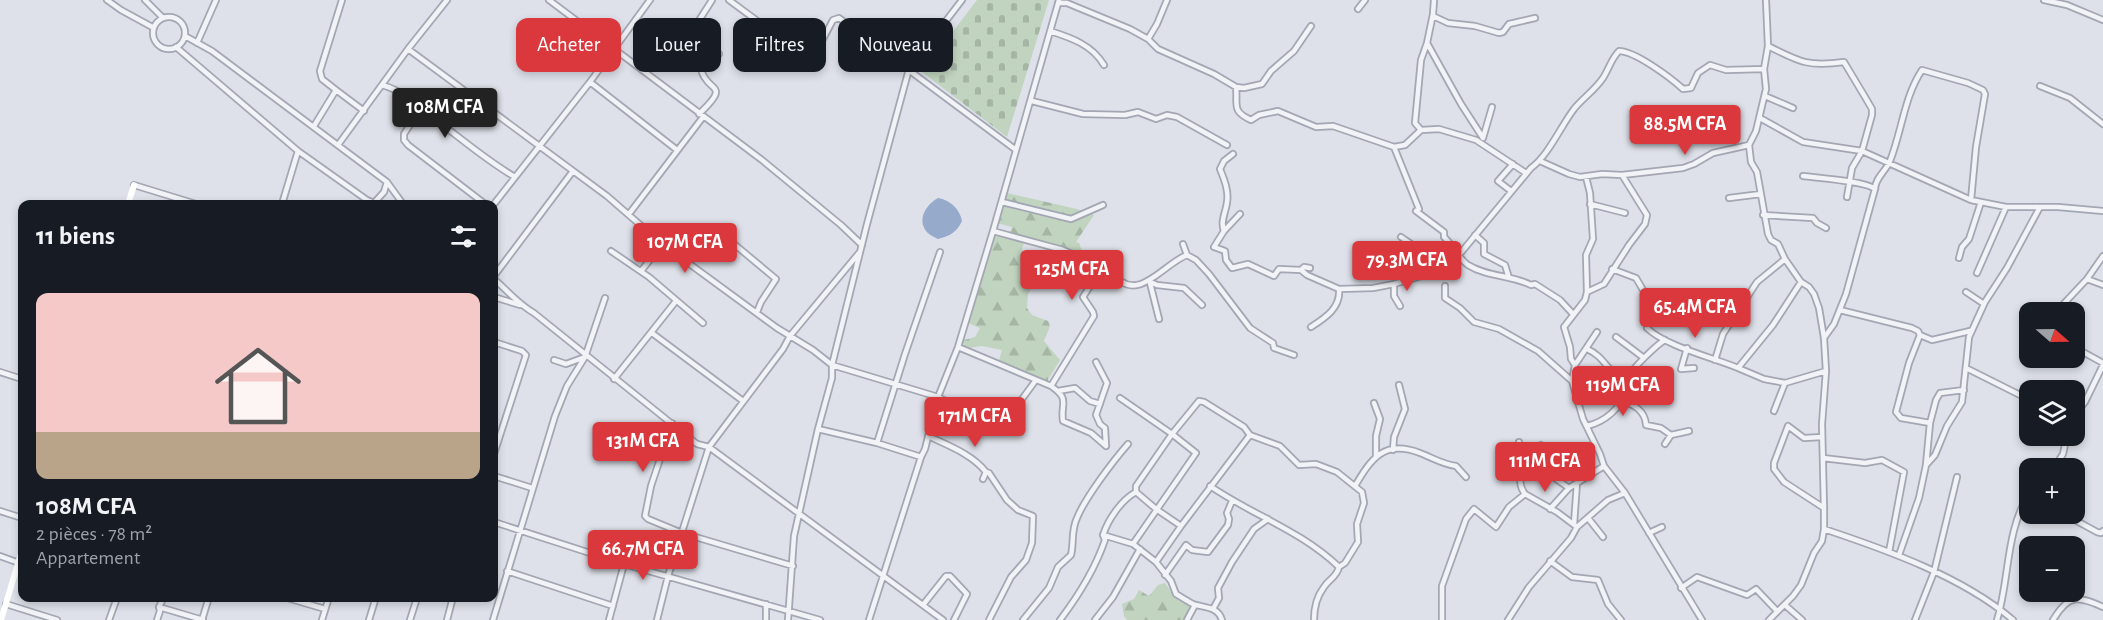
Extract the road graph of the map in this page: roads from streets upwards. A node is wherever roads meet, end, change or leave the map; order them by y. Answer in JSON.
{"nodes":[{"id":1,"x":108,"y":0,"type":"edge"},
{"id":2,"x":145,"y":0,"type":"edge"},
{"id":3,"x":216,"y":0,"type":"edge"},
{"id":4,"x":342,"y":0,"type":"edge"},
{"id":5,"x":447,"y":0,"type":"edge"},
{"id":6,"x":549,"y":0,"type":"edge"},
{"id":7,"x":650,"y":0,"type":"edge"},
{"id":8,"x":712,"y":0,"type":"edge"},
{"id":9,"x":729,"y":0,"type":"edge"},
{"id":10,"x":962,"y":0,"type":"edge"},
{"id":11,"x":1167,"y":0,"type":"edge"},
{"id":12,"x":1365,"y":0,"type":"edge"},
{"id":13,"x":1434,"y":0,"type":"edge"},
{"id":14,"x":1766,"y":0,"type":"edge"},
{"id":15,"x":2044,"y":0,"type":"edge"},
{"id":16,"x":1058,"y":1,"type":"edge"},
{"id":17,"x":2068,"y":2,"type":"edge"},
{"id":18,"x":1358,"y":9,"type":"dead end"},
{"id":19,"x":1433,"y":16,"type":"junction"},
{"id":20,"x":163,"y":18,"type":"junction"},
{"id":21,"x":573,"y":18,"type":"edge"},
{"id":22,"x":838,"y":18,"type":"edge"},
{"id":23,"x":948,"y":18,"type":"edge"},
{"id":24,"x":1535,"y":18,"type":"dead end"},
{"id":25,"x":2103,"y":20,"type":"edge"},
{"id":26,"x":1311,"y":26,"type":"dead end"},
{"id":27,"x":154,"y":28,"type":"junction"},
{"id":28,"x":1050,"y":31,"type":"junction"},
{"id":29,"x":185,"y":36,"type":"junction"},
{"id":30,"x":621,"y":38,"type":"edge"},
{"id":31,"x":1148,"y":39,"type":"junction"},
{"id":32,"x":1427,"y":43,"type":"junction"},
{"id":33,"x":197,"y":44,"type":"junction"},
{"id":34,"x":1768,"y":46,"type":"junction"},
{"id":35,"x":177,"y":47,"type":"junction"},
{"id":36,"x":408,"y":49,"type":"junction"},
{"id":37,"x":621,"y":55,"type":"edge"},
{"id":38,"x":1104,"y":65,"type":"dead end"},
{"id":39,"x":1764,"y":69,"type":"junction"},
{"id":40,"x":597,"y":72,"type":"edge"},
{"id":41,"x":908,"y":72,"type":"edge"},
{"id":42,"x":913,"y":72,"type":"edge"},
{"id":43,"x":590,"y":82,"type":"junction"},
{"id":44,"x":382,"y":85,"type":"junction"},
{"id":45,"x":2040,"y":86,"type":"dead end"},
{"id":46,"x":1236,"y":87,"type":"junction"},
{"id":47,"x":336,"y":90,"type":"junction"},
{"id":48,"x":1765,"y":96,"type":"junction"},
{"id":49,"x":1032,"y":100,"type":"junction"},
{"id":50,"x":1492,"y":107,"type":"dead end"},
{"id":51,"x":421,"y":108,"type":"junction"},
{"id":52,"x":1793,"y":108,"type":"dead end"},
{"id":53,"x":364,"y":111,"type":"junction"},
{"id":54,"x":701,"y":115,"type":"junction"},
{"id":55,"x":1760,"y":118,"type":"junction"},
{"id":56,"x":1415,"y":123,"type":"junction"},
{"id":57,"x":2103,"y":124,"type":"edge"},
{"id":58,"x":314,"y":126,"type":"junction"},
{"id":59,"x":1421,"y":130,"type":"junction"},
{"id":60,"x":1411,"y":137,"type":"junction"},
{"id":61,"x":1483,"y":141,"type":"junction"},
{"id":62,"x":338,"y":145,"type":"junction"},
{"id":63,"x":538,"y":145,"type":"junction"},
{"id":64,"x":1227,"y":145,"type":"dead end"},
{"id":65,"x":1749,"y":145,"type":"junction"},
{"id":66,"x":1394,"y":147,"type":"junction"},
{"id":67,"x":677,"y":150,"type":"junction"},
{"id":68,"x":1016,"y":150,"type":"junction"},
{"id":69,"x":298,"y":151,"type":"junction"},
{"id":70,"x":1862,"y":151,"type":"junction"},
{"id":71,"x":1233,"y":154,"type":"dead end"},
{"id":72,"x":1540,"y":161,"type":"junction"},
{"id":73,"x":1890,"y":162,"type":"junction"},
{"id":74,"x":1513,"y":164,"type":"junction"},
{"id":75,"x":573,"y":171,"type":"junction"},
{"id":76,"x":1526,"y":173,"type":"junction"},
{"id":77,"x":1622,"y":175,"type":"junction"},
{"id":78,"x":1803,"y":176,"type":"dead end"},
{"id":79,"x":515,"y":177,"type":"junction"},
{"id":80,"x":1586,"y":177,"type":"junction"},
{"id":81,"x":387,"y":182,"type":"junction"},
{"id":82,"x":1849,"y":183,"type":"junction"},
{"id":83,"x":134,"y":185,"type":"joint"},
{"id":84,"x":1875,"y":189,"type":"junction"},
{"id":85,"x":1511,"y":191,"type":"junction"},
{"id":86,"x":1761,"y":194,"type":"junction"},
{"id":87,"x":1848,"y":197,"type":"dead end"},
{"id":88,"x":1729,"y":198,"type":"dead end"},
{"id":89,"x":129,"y":200,"type":"edge"},
{"id":90,"x":183,"y":200,"type":"edge"},
{"id":91,"x":283,"y":200,"type":"edge"},
{"id":92,"x":369,"y":200,"type":"edge"},
{"id":93,"x":378,"y":200,"type":"edge"},
{"id":94,"x":400,"y":200,"type":"edge"},
{"id":95,"x":480,"y":200,"type":"edge"},
{"id":96,"x":497,"y":200,"type":"edge"},
{"id":97,"x":1971,"y":200,"type":"junction"},
{"id":98,"x":1002,"y":202,"type":"junction"},
{"id":99,"x":1981,"y":202,"type":"junction"},
{"id":100,"x":1590,"y":204,"type":"junction"},
{"id":101,"x":1103,"y":205,"type":"dead end"},
{"id":102,"x":2006,"y":207,"type":"junction"},
{"id":103,"x":2040,"y":207,"type":"junction"},
{"id":104,"x":2103,"y":211,"type":"edge"},
{"id":105,"x":1625,"y":213,"type":"dead end"},
{"id":106,"x":629,"y":214,"type":"junction"},
{"id":107,"x":1240,"y":214,"type":"dead end"},
{"id":108,"x":1763,"y":215,"type":"junction"},
{"id":109,"x":1826,"y":228,"type":"dead end"},
{"id":110,"x":993,"y":231,"type":"junction"},
{"id":111,"x":1224,"y":231,"type":"junction"},
{"id":112,"x":1475,"y":235,"type":"junction"},
{"id":113,"x":1401,"y":237,"type":"dead end"},
{"id":114,"x":661,"y":243,"type":"junction"},
{"id":115,"x":734,"y":244,"type":"dead end"},
{"id":116,"x":1183,"y":244,"type":"dead end"},
{"id":117,"x":861,"y":248,"type":"junction"},
{"id":118,"x":611,"y":251,"type":"dead end"},
{"id":119,"x":940,"y":252,"type":"dead end"},
{"id":120,"x":1187,"y":255,"type":"junction"},
{"id":121,"x":1459,"y":255,"type":"junction"},
{"id":122,"x":2103,"y":256,"type":"edge"},
{"id":123,"x":1959,"y":258,"type":"dead end"},
{"id":124,"x":1785,"y":259,"type":"junction"},
{"id":125,"x":1103,"y":266,"type":"junction"},
{"id":126,"x":1445,"y":267,"type":"junction"},
{"id":127,"x":1310,"y":268,"type":"dead end"},
{"id":128,"x":1612,"y":269,"type":"junction"},
{"id":129,"x":1301,"y":270,"type":"junction"},
{"id":130,"x":641,"y":271,"type":"junction"},
{"id":131,"x":498,"y":273,"type":"edge"},
{"id":132,"x":1977,"y":273,"type":"dead end"},
{"id":133,"x":1509,"y":278,"type":"junction"},
{"id":134,"x":2087,"y":279,"type":"junction"},
{"id":135,"x":498,"y":282,"type":"edge"},
{"id":136,"x":1149,"y":282,"type":"junction"},
{"id":137,"x":1801,"y":282,"type":"junction"},
{"id":138,"x":1394,"y":284,"type":"junction"},
{"id":139,"x":2103,"y":285,"type":"edge"},
{"id":140,"x":1444,"y":286,"type":"dead end"},
{"id":141,"x":1339,"y":289,"type":"junction"},
{"id":142,"x":1587,"y":292,"type":"junction"},
{"id":143,"x":1966,"y":292,"type":"dead end"},
{"id":144,"x":498,"y":298,"type":"edge"},
{"id":145,"x":605,"y":298,"type":"dead end"},
{"id":146,"x":676,"y":301,"type":"junction"},
{"id":147,"x":2065,"y":302,"type":"edge"},
{"id":148,"x":1202,"y":304,"type":"dead end"},
{"id":149,"x":1984,"y":304,"type":"junction"},
{"id":150,"x":520,"y":305,"type":"junction"},
{"id":151,"x":1400,"y":306,"type":"dead end"},
{"id":152,"x":1840,"y":310,"type":"junction"},
{"id":153,"x":757,"y":312,"type":"junction"},
{"id":154,"x":1573,"y":314,"type":"junction"},
{"id":155,"x":1159,"y":319,"type":"dead end"},
{"id":156,"x":703,"y":323,"type":"dead end"},
{"id":157,"x":1311,"y":327,"type":"dead end"},
{"id":158,"x":1972,"y":330,"type":"junction"},
{"id":159,"x":1597,"y":332,"type":"dead end"},
{"id":160,"x":652,"y":333,"type":"junction"},
{"id":161,"x":1920,"y":335,"type":"junction"},
{"id":162,"x":790,"y":336,"type":"junction"},
{"id":163,"x":1616,"y":337,"type":"dead end"},
{"id":164,"x":1824,"y":338,"type":"junction"},
{"id":165,"x":1665,"y":340,"type":"junction"},
{"id":166,"x":498,"y":343,"type":"edge"},
{"id":167,"x":958,"y":346,"type":"junction"},
{"id":168,"x":1687,"y":348,"type":"junction"},
{"id":169,"x":1587,"y":349,"type":"junction"},
{"id":170,"x":2085,"y":353,"type":"edge"},
{"id":171,"x":1293,"y":355,"type":"dead end"},
{"id":172,"x":586,"y":356,"type":"junction"},
{"id":173,"x":1644,"y":358,"type":"junction"},
{"id":174,"x":554,"y":360,"type":"dead end"},
{"id":175,"x":1715,"y":360,"type":"junction"},
{"id":176,"x":1096,"y":362,"type":"dead end"},
{"id":177,"x":2103,"y":364,"type":"edge"},
{"id":178,"x":832,"y":365,"type":"junction"},
{"id":179,"x":1575,"y":365,"type":"junction"},
{"id":180,"x":1694,"y":368,"type":"dead end"},
{"id":181,"x":1738,"y":368,"type":"junction"},
{"id":182,"x":1966,"y":368,"type":"junction"},
{"id":183,"x":1826,"y":370,"type":"junction"},
{"id":184,"x":0,"y":372,"type":"edge"},
{"id":185,"x":18,"y":378,"type":"edge"},
{"id":186,"x":614,"y":379,"type":"junction"},
{"id":187,"x":1036,"y":380,"type":"junction"},
{"id":188,"x":1572,"y":381,"type":"junction"},
{"id":189,"x":1626,"y":381,"type":"junction"},
{"id":190,"x":896,"y":383,"type":"junction"},
{"id":191,"x":1785,"y":383,"type":"junction"},
{"id":192,"x":1399,"y":385,"type":"dead end"},
{"id":193,"x":1051,"y":386,"type":"junction"},
{"id":194,"x":1646,"y":388,"type":"dead end"},
{"id":195,"x":1964,"y":390,"type":"junction"},
{"id":196,"x":1058,"y":391,"type":"junction"},
{"id":197,"x":2019,"y":394,"type":"edge"},
{"id":198,"x":938,"y":397,"type":"junction"},
{"id":199,"x":1120,"y":398,"type":"dead end"},
{"id":200,"x":1621,"y":400,"type":"junction"},
{"id":201,"x":743,"y":401,"type":"junction"},
{"id":202,"x":2085,"y":402,"type":"edge"},
{"id":203,"x":1374,"y":403,"type":"dead end"},
{"id":204,"x":1100,"y":405,"type":"junction"},
{"id":205,"x":1774,"y":411,"type":"dead end"},
{"id":206,"x":672,"y":423,"type":"junction"},
{"id":207,"x":1930,"y":423,"type":"junction"},
{"id":208,"x":1587,"y":426,"type":"junction"},
{"id":209,"x":818,"y":429,"type":"junction"},
{"id":210,"x":1689,"y":431,"type":"dead end"},
{"id":211,"x":1172,"y":434,"type":"junction"},
{"id":212,"x":1250,"y":435,"type":"junction"},
{"id":213,"x":1671,"y":435,"type":"junction"},
{"id":214,"x":927,"y":436,"type":"junction"},
{"id":215,"x":1822,"y":437,"type":"junction"},
{"id":216,"x":498,"y":442,"type":"edge"},
{"id":217,"x":1519,"y":442,"type":"dead end"},
{"id":218,"x":877,"y":443,"type":"junction"},
{"id":219,"x":1128,"y":444,"type":"dead end"},
{"id":220,"x":1665,"y":444,"type":"dead end"},
{"id":221,"x":1541,"y":445,"type":"dead end"},
{"id":222,"x":709,"y":447,"type":"junction"},
{"id":223,"x":1393,"y":450,"type":"junction"},
{"id":224,"x":1376,"y":456,"type":"junction"},
{"id":225,"x":921,"y":457,"type":"junction"},
{"id":226,"x":1823,"y":458,"type":"junction"},
{"id":227,"x":1926,"y":465,"type":"junction"},
{"id":228,"x":1604,"y":466,"type":"junction"},
{"id":229,"x":1524,"y":467,"type":"junction"},
{"id":230,"x":986,"y":472,"type":"junction"},
{"id":231,"x":1549,"y":474,"type":"dead end"},
{"id":232,"x":498,"y":477,"type":"edge"},
{"id":233,"x":1466,"y":477,"type":"dead end"},
{"id":234,"x":1957,"y":477,"type":"dead end"},
{"id":235,"x":983,"y":479,"type":"dead end"},
{"id":236,"x":1576,"y":483,"type":"junction"},
{"id":237,"x":1210,"y":486,"type":"junction"},
{"id":238,"x":1355,"y":486,"type":"junction"},
{"id":239,"x":532,"y":488,"type":"junction"},
{"id":240,"x":1569,"y":488,"type":"junction"},
{"id":241,"x":1136,"y":492,"type":"junction"},
{"id":242,"x":1625,"y":493,"type":"junction"},
{"id":243,"x":1525,"y":494,"type":"junction"},
{"id":244,"x":1232,"y":501,"type":"junction"},
{"id":245,"x":1824,"y":507,"type":"junction"},
{"id":246,"x":1156,"y":509,"type":"junction"},
{"id":247,"x":1550,"y":509,"type":"junction"},
{"id":248,"x":0,"y":511,"type":"edge"},
{"id":249,"x":799,"y":516,"type":"junction"},
{"id":250,"x":2019,"y":516,"type":"edge"},
{"id":251,"x":18,"y":517,"type":"edge"},
{"id":252,"x":1588,"y":518,"type":"junction"},
{"id":253,"x":1268,"y":519,"type":"junction"},
{"id":254,"x":498,"y":523,"type":"edge"},
{"id":255,"x":2082,"y":524,"type":"edge"},
{"id":256,"x":1180,"y":526,"type":"junction"},
{"id":257,"x":1576,"y":526,"type":"junction"},
{"id":258,"x":1662,"y":526,"type":"dead end"},
{"id":259,"x":1824,"y":528,"type":"junction"},
{"id":260,"x":520,"y":530,"type":"junction"},
{"id":261,"x":2103,"y":531,"type":"edge"},
{"id":262,"x":682,"y":532,"type":"junction"},
{"id":263,"x":1649,"y":533,"type":"junction"},
{"id":264,"x":1103,"y":535,"type":"junction"},
{"id":265,"x":1603,"y":537,"type":"dead end"},
{"id":266,"x":1133,"y":544,"type":"junction"},
{"id":267,"x":1140,"y":549,"type":"junction"},
{"id":268,"x":1889,"y":552,"type":"junction"},
{"id":269,"x":1899,"y":555,"type":"junction"},
{"id":270,"x":0,"y":556,"type":"edge"},
{"id":271,"x":1550,"y":561,"type":"junction"},
{"id":272,"x":18,"y":562,"type":"edge"},
{"id":273,"x":1156,"y":562,"type":"junction"},
{"id":274,"x":624,"y":564,"type":"junction"},
{"id":275,"x":793,"y":566,"type":"junction"},
{"id":276,"x":1339,"y":567,"type":"junction"},
{"id":277,"x":18,"y":571,"type":"edge"},
{"id":278,"x":507,"y":571,"type":"junction"},
{"id":279,"x":1935,"y":572,"type":"junction"},
{"id":280,"x":1165,"y":575,"type":"junction"},
{"id":281,"x":668,"y":576,"type":"junction"},
{"id":282,"x":883,"y":576,"type":"junction"},
{"id":283,"x":1681,"y":588,"type":"junction"},
{"id":284,"x":116,"y":602,"type":"edge"},
{"id":285,"x":162,"y":602,"type":"edge"},
{"id":286,"x":207,"y":602,"type":"edge"},
{"id":287,"x":301,"y":602,"type":"edge"},
{"id":288,"x":327,"y":602,"type":"edge"},
{"id":289,"x":374,"y":602,"type":"edge"},
{"id":290,"x":416,"y":602,"type":"dead end"},
{"id":291,"x":452,"y":602,"type":"edge"},
{"id":292,"x":6,"y":604,"type":"junction"},
{"id":293,"x":766,"y":604,"type":"junction"},
{"id":294,"x":1195,"y":604,"type":"junction"},
{"id":295,"x":923,"y":605,"type":"junction"},
{"id":296,"x":1785,"y":605,"type":"junction"},
{"id":297,"x":613,"y":606,"type":"junction"},
{"id":298,"x":159,"y":607,"type":"junction"},
{"id":299,"x":2103,"y":607,"type":"edge"},
{"id":300,"x":2000,"y":608,"type":"junction"},
{"id":301,"x":325,"y":609,"type":"junction"},
{"id":302,"x":1213,"y":609,"type":"junction"},
{"id":303,"x":1777,"y":611,"type":"junction"},
{"id":304,"x":788,"y":612,"type":"junction"},
{"id":305,"x":1,"y":620,"type":"edge"},
{"id":306,"x":57,"y":620,"type":"edge"},
{"id":307,"x":109,"y":620,"type":"edge"},
{"id":308,"x":157,"y":620,"type":"edge"},
{"id":309,"x":202,"y":620,"type":"edge"},
{"id":310,"x":322,"y":620,"type":"edge"},
{"id":311,"x":369,"y":620,"type":"edge"},
{"id":312,"x":410,"y":620,"type":"edge"},
{"id":313,"x":447,"y":620,"type":"edge"},
{"id":314,"x":493,"y":620,"type":"edge"},
{"id":315,"x":609,"y":620,"type":"edge"},
{"id":316,"x":657,"y":620,"type":"edge"},
{"id":317,"x":766,"y":620,"type":"edge"},
{"id":318,"x":788,"y":620,"type":"edge"},
{"id":319,"x":820,"y":620,"type":"edge"},
{"id":320,"x":869,"y":620,"type":"edge"},
{"id":321,"x":943,"y":620,"type":"edge"},
{"id":322,"x":954,"y":620,"type":"edge"},
{"id":323,"x":988,"y":620,"type":"edge"},
{"id":324,"x":1023,"y":620,"type":"edge"},
{"id":325,"x":1060,"y":620,"type":"edge"},
{"id":326,"x":1095,"y":620,"type":"edge"},
{"id":327,"x":1187,"y":620,"type":"edge"},
{"id":328,"x":1222,"y":620,"type":"edge"},
{"id":329,"x":1314,"y":620,"type":"edge"},
{"id":330,"x":1442,"y":620,"type":"edge"},
{"id":331,"x":1508,"y":620,"type":"edge"},
{"id":332,"x":1621,"y":620,"type":"edge"},
{"id":333,"x":1702,"y":620,"type":"edge"},
{"id":334,"x":1769,"y":620,"type":"edge"},
{"id":335,"x":1802,"y":620,"type":"edge"},
{"id":336,"x":1916,"y":620,"type":"edge"},
{"id":337,"x":1997,"y":620,"type":"edge"},
{"id":338,"x":2013,"y":620,"type":"edge"},
{"id":339,"x":2053,"y":620,"type":"edge"}],
"edges":[{"from":1,"to":27,"type":"street"},
{"from":2,"to":20,"type":"street"},
{"from":3,"to":33,"type":"street"},
{"from":4,"to":47,"type":"street"},
{"from":5,"to":36,"type":"street"},
{"from":6,"to":21,"type":"street"},
{"from":7,"to":30,"type":"street"},
{"from":8,"to":54,"type":"street"},
{"from":9,"to":22,"type":"street"},
{"from":10,"to":23,"type":"street"},
{"from":11,"to":31,"type":"street"},
{"from":12,"to":18,"type":"street"},
{"from":13,"to":19,"type":"street"},
{"from":14,"to":34,"type":"street"},
{"from":15,"to":17,"type":"street"},
{"from":16,"to":28,"type":"street"},
{"from":16,"to":31,"type":"street"},
{"from":17,"to":25,"type":"street"},
{"from":19,"to":24,"type":"street"},
{"from":19,"to":32,"type":"street"},
{"from":20,"to":27,"type":"street"},
{"from":20,"to":29,"type":"street"},
{"from":26,"to":46,"type":"street"},
{"from":27,"to":35,"type":"street"},
{"from":28,"to":38,"type":"street"},
{"from":28,"to":49,"type":"street"},
{"from":29,"to":33,"type":"street"},
{"from":29,"to":35,"type":"street"},
{"from":31,"to":46,"type":"street"},
{"from":32,"to":56,"type":"street"},
{"from":32,"to":61,"type":"street"},
{"from":33,"to":58,"type":"street"},
{"from":34,"to":39,"type":"street"},
{"from":34,"to":70,"type":"street"},
{"from":35,"to":69,"type":"street"},
{"from":36,"to":44,"type":"street"},
{"from":36,"to":63,"type":"street"},
{"from":37,"to":54,"type":"street"},
{"from":39,"to":48,"type":"street"},
{"from":39,"to":72,"type":"street"},
{"from":40,"to":43,"type":"street"},
{"from":41,"to":117,"type":"street"},
{"from":42,"to":68,"type":"street"},
{"from":43,"to":63,"type":"street"},
{"from":43,"to":67,"type":"street"},
{"from":44,"to":51,"type":"street"},
{"from":44,"to":53,"type":"street"},
{"from":45,"to":57,"type":"street"},
{"from":46,"to":66,"type":"street"},
{"from":47,"to":53,"type":"street"},
{"from":47,"to":58,"type":"street"},
{"from":48,"to":52,"type":"street"},
{"from":48,"to":55,"type":"street"},
{"from":49,"to":64,"type":"street"},
{"from":49,"to":68,"type":"street"},
{"from":50,"to":61,"type":"street"},
{"from":51,"to":79,"type":"street"},
{"from":51,"to":95,"type":"street"},
{"from":53,"to":62,"type":"street"},
{"from":54,"to":67,"type":"street"},
{"from":54,"to":117,"type":"street"},
{"from":55,"to":65,"type":"street"},
{"from":55,"to":70,"type":"street"},
{"from":56,"to":59,"type":"street"},
{"from":56,"to":60,"type":"street"},
{"from":58,"to":62,"type":"street"},
{"from":59,"to":60,"type":"street"},
{"from":59,"to":61,"type":"street"},
{"from":60,"to":66,"type":"street"},
{"from":61,"to":74,"type":"street"},
{"from":62,"to":81,"type":"street"},
{"from":63,"to":75,"type":"street"},
{"from":63,"to":79,"type":"street"},
{"from":65,"to":77,"type":"street"},
{"from":65,"to":86,"type":"street"},
{"from":66,"to":121,"type":"street"},
{"from":67,"to":106,"type":"street"},
{"from":68,"to":98,"type":"street"},
{"from":69,"to":91,"type":"street"},
{"from":69,"to":92,"type":"street"},
{"from":70,"to":73,"type":"street"},
{"from":70,"to":82,"type":"street"},
{"from":71,"to":111,"type":"street"},
{"from":72,"to":76,"type":"street"},
{"from":72,"to":80,"type":"street"},
{"from":73,"to":84,"type":"street"},
{"from":73,"to":97,"type":"street"},
{"from":73,"to":97,"type":"street"},
{"from":74,"to":76,"type":"street"},
{"from":74,"to":85,"type":"street"},
{"from":75,"to":106,"type":"street"},
{"from":75,"to":131,"type":"street"},
{"from":76,"to":85,"type":"street"},
{"from":77,"to":80,"type":"street"},
{"from":77,"to":128,"type":"street"},
{"from":78,"to":82,"type":"street"},
{"from":79,"to":96,"type":"street"},
{"from":80,"to":100,"type":"street"},
{"from":81,"to":93,"type":"street"},
{"from":81,"to":94,"type":"street"},
{"from":82,"to":84,"type":"street"},
{"from":82,"to":87,"type":"street"},
{"from":83,"to":89,"type":"street"},
{"from":83,"to":90,"type":"street"},
{"from":84,"to":152,"type":"street"},
{"from":85,"to":112,"type":"street"},
{"from":86,"to":88,"type":"street"},
{"from":86,"to":108,"type":"street"},
{"from":97,"to":99,"type":"street"},
{"from":98,"to":101,"type":"street"},
{"from":98,"to":110,"type":"street"},
{"from":99,"to":102,"type":"street"},
{"from":99,"to":123,"type":"street"},
{"from":100,"to":105,"type":"street"},
{"from":100,"to":142,"type":"street"},
{"from":102,"to":103,"type":"street"},
{"from":102,"to":132,"type":"street"},
{"from":103,"to":104,"type":"street"},
{"from":103,"to":149,"type":"street"},
{"from":106,"to":114,"type":"street"},
{"from":107,"to":111,"type":"street"},
{"from":108,"to":109,"type":"street"},
{"from":108,"to":124,"type":"street"},
{"from":110,"to":125,"type":"street"},
{"from":110,"to":167,"type":"street"},
{"from":111,"to":129,"type":"street"},
{"from":112,"to":121,"type":"street"},
{"from":112,"to":133,"type":"street"},
{"from":113,"to":126,"type":"street"},
{"from":114,"to":130,"type":"street"},
{"from":114,"to":153,"type":"street"},
{"from":115,"to":153,"type":"street"},
{"from":116,"to":120,"type":"street"},
{"from":117,"to":162,"type":"street"},
{"from":117,"to":178,"type":"street"},
{"from":118,"to":130,"type":"street"},
{"from":119,"to":190,"type":"street"},
{"from":120,"to":136,"type":"street"},
{"from":120,"to":171,"type":"street"},
{"from":121,"to":126,"type":"street"},
{"from":121,"to":133,"type":"street"},
{"from":122,"to":134,"type":"street"},
{"from":124,"to":137,"type":"street"},
{"from":124,"to":175,"type":"street"},
{"from":125,"to":136,"type":"street"},
{"from":125,"to":193,"type":"street"},
{"from":126,"to":138,"type":"street"},
{"from":127,"to":129,"type":"street"},
{"from":128,"to":142,"type":"street"},
{"from":128,"to":165,"type":"street"},
{"from":129,"to":141,"type":"street"},
{"from":130,"to":146,"type":"street"},
{"from":133,"to":154,"type":"street"},
{"from":134,"to":139,"type":"street"},
{"from":134,"to":147,"type":"street"},
{"from":135,"to":150,"type":"street"},
{"from":136,"to":148,"type":"street"},
{"from":136,"to":155,"type":"street"},
{"from":137,"to":164,"type":"street"},
{"from":137,"to":181,"type":"street"},
{"from":138,"to":141,"type":"street"},
{"from":138,"to":151,"type":"street"},
{"from":140,"to":188,"type":"street"},
{"from":141,"to":157,"type":"street"},
{"from":142,"to":154,"type":"street"},
{"from":143,"to":149,"type":"street"},
{"from":144,"to":150,"type":"street"},
{"from":145,"to":172,"type":"street"},
{"from":146,"to":156,"type":"street"},
{"from":146,"to":160,"type":"street"},
{"from":149,"to":158,"type":"street"},
{"from":150,"to":172,"type":"street"},
{"from":152,"to":161,"type":"street"},
{"from":152,"to":164,"type":"street"},
{"from":153,"to":162,"type":"street"},
{"from":154,"to":179,"type":"street"},
{"from":158,"to":161,"type":"street"},
{"from":158,"to":182,"type":"street"},
{"from":159,"to":169,"type":"street"},
{"from":160,"to":186,"type":"street"},
{"from":160,"to":201,"type":"street"},
{"from":161,"to":207,"type":"street"},
{"from":162,"to":178,"type":"street"},
{"from":162,"to":201,"type":"street"},
{"from":163,"to":173,"type":"street"},
{"from":164,"to":183,"type":"street"},
{"from":165,"to":168,"type":"street"},
{"from":165,"to":173,"type":"street"},
{"from":166,"to":216,"type":"street"},
{"from":167,"to":187,"type":"street"},
{"from":167,"to":198,"type":"street"},
{"from":168,"to":175,"type":"street"},
{"from":168,"to":180,"type":"street"},
{"from":169,"to":179,"type":"street"},
{"from":169,"to":189,"type":"street"},
{"from":170,"to":177,"type":"street"},
{"from":172,"to":174,"type":"street"},
{"from":172,"to":186,"type":"street"},
{"from":172,"to":239,"type":"street"},
{"from":173,"to":189,"type":"street"},
{"from":175,"to":181,"type":"street"},
{"from":176,"to":204,"type":"street"},
{"from":177,"to":202,"type":"street"},
{"from":178,"to":190,"type":"street"},
{"from":178,"to":209,"type":"street"},
{"from":179,"to":188,"type":"street"},
{"from":181,"to":191,"type":"street"},
{"from":182,"to":195,"type":"street"},
{"from":182,"to":197,"type":"street"},
{"from":183,"to":191,"type":"street"},
{"from":183,"to":215,"type":"street"},
{"from":184,"to":185,"type":"street"},
{"from":186,"to":206,"type":"street"},
{"from":187,"to":193,"type":"street"},
{"from":187,"to":198,"type":"street"},
{"from":188,"to":208,"type":"street"},
{"from":189,"to":194,"type":"street"},
{"from":189,"to":200,"type":"street"},
{"from":190,"to":198,"type":"street"},
{"from":190,"to":218,"type":"street"},
{"from":191,"to":205,"type":"street"},
{"from":192,"to":223,"type":"street"},
{"from":193,"to":196,"type":"street"},
{"from":195,"to":207,"type":"street"},
{"from":195,"to":227,"type":"street"},
{"from":196,"to":204,"type":"street"},
{"from":196,"to":204,"type":"street"},
{"from":198,"to":214,"type":"street"},
{"from":199,"to":211,"type":"street"},
{"from":200,"to":208,"type":"street"},
{"from":200,"to":213,"type":"street"},
{"from":201,"to":222,"type":"street"},
{"from":203,"to":224,"type":"street"},
{"from":206,"to":222,"type":"street"},
{"from":206,"to":262,"type":"street"},
{"from":207,"to":227,"type":"street"},
{"from":208,"to":228,"type":"street"},
{"from":209,"to":218,"type":"street"},
{"from":209,"to":249,"type":"street"},
{"from":210,"to":213,"type":"street"},
{"from":211,"to":212,"type":"street"},
{"from":211,"to":241,"type":"street"},
{"from":211,"to":246,"type":"street"},
{"from":212,"to":237,"type":"street"},
{"from":212,"to":238,"type":"street"},
{"from":213,"to":220,"type":"street"},
{"from":214,"to":225,"type":"street"},
{"from":214,"to":230,"type":"street"},
{"from":215,"to":226,"type":"street"},
{"from":215,"to":245,"type":"street"},
{"from":217,"to":229,"type":"street"},
{"from":218,"to":225,"type":"street"},
{"from":219,"to":324,"type":"street"},
{"from":221,"to":229,"type":"street"},
{"from":222,"to":249,"type":"street"},
{"from":222,"to":262,"type":"street"},
{"from":223,"to":224,"type":"street"},
{"from":223,"to":233,"type":"street"},
{"from":224,"to":238,"type":"street"},
{"from":225,"to":282,"type":"street"},
{"from":226,"to":245,"type":"street"},
{"from":226,"to":268,"type":"street"},
{"from":227,"to":269,"type":"street"},
{"from":228,"to":236,"type":"street"},
{"from":228,"to":242,"type":"street"},
{"from":229,"to":243,"type":"street"},
{"from":230,"to":235,"type":"street"},
{"from":230,"to":323,"type":"street"},
{"from":231,"to":240,"type":"street"},
{"from":232,"to":239,"type":"street"},
{"from":234,"to":279,"type":"street"},
{"from":236,"to":240,"type":"street"},
{"from":236,"to":257,"type":"street"},
{"from":237,"to":244,"type":"street"},
{"from":237,"to":256,"type":"street"},
{"from":238,"to":276,"type":"street"},
{"from":239,"to":260,"type":"street"},
{"from":240,"to":247,"type":"street"},
{"from":241,"to":246,"type":"street"},
{"from":241,"to":264,"type":"street"},
{"from":242,"to":252,"type":"street"},
{"from":242,"to":263,"type":"street"},
{"from":243,"to":247,"type":"street"},
{"from":243,"to":330,"type":"street"},
{"from":244,"to":253,"type":"street"},
{"from":244,"to":280,"type":"street"},
{"from":245,"to":259,"type":"street"},
{"from":246,"to":256,"type":"street"},
{"from":246,"to":266,"type":"street"},
{"from":247,"to":257,"type":"street"},
{"from":248,"to":251,"type":"street"},
{"from":249,"to":275,"type":"street"},
{"from":249,"to":282,"type":"street"},
{"from":250,"to":300,"type":"street"},
{"from":252,"to":257,"type":"street"},
{"from":252,"to":265,"type":"street"},
{"from":253,"to":276,"type":"street"},
{"from":253,"to":302,"type":"street"},
{"from":254,"to":260,"type":"street"},
{"from":255,"to":261,"type":"street"},
{"from":256,"to":273,"type":"street"},
{"from":257,"to":271,"type":"street"},
{"from":258,"to":263,"type":"street"},
{"from":259,"to":268,"type":"street"},
{"from":259,"to":296,"type":"street"},
{"from":260,"to":274,"type":"street"},
{"from":260,"to":278,"type":"street"},
{"from":262,"to":275,"type":"street"},
{"from":262,"to":281,"type":"street"},
{"from":263,"to":283,"type":"street"},
{"from":264,"to":266,"type":"street"},
{"from":264,"to":325,"type":"street"},
{"from":266,"to":267,"type":"street"},
{"from":267,"to":273,"type":"street"},
{"from":267,"to":326,"type":"street"},
{"from":268,"to":269,"type":"street"},
{"from":269,"to":279,"type":"street"},
{"from":270,"to":272,"type":"street"},
{"from":271,"to":331,"type":"street"},
{"from":271,"to":332,"type":"street"},
{"from":273,"to":280,"type":"street"},
{"from":274,"to":281,"type":"street"},
{"from":274,"to":297,"type":"street"},
{"from":275,"to":304,"type":"street"},
{"from":276,"to":329,"type":"street"},
{"from":277,"to":292,"type":"street"},
{"from":278,"to":297,"type":"street"},
{"from":278,"to":314,"type":"street"},
{"from":279,"to":300,"type":"street"},
{"from":279,"to":336,"type":"street"},
{"from":280,"to":294,"type":"street"},
{"from":281,"to":293,"type":"street"},
{"from":281,"to":316,"type":"street"},
{"from":282,"to":295,"type":"street"},
{"from":282,"to":320,"type":"street"},
{"from":283,"to":303,"type":"street"},
{"from":283,"to":333,"type":"street"},
{"from":284,"to":307,"type":"street"},
{"from":285,"to":298,"type":"street"},
{"from":286,"to":309,"type":"street"},
{"from":287,"to":301,"type":"street"},
{"from":288,"to":301,"type":"street"},
{"from":289,"to":311,"type":"street"},
{"from":290,"to":312,"type":"street"},
{"from":291,"to":313,"type":"street"},
{"from":292,"to":305,"type":"street"},
{"from":292,"to":306,"type":"street"},
{"from":293,"to":304,"type":"street"},
{"from":293,"to":317,"type":"street"},
{"from":294,"to":302,"type":"street"},
{"from":294,"to":327,"type":"street"},
{"from":295,"to":321,"type":"street"},
{"from":295,"to":322,"type":"street"},
{"from":296,"to":303,"type":"street"},
{"from":296,"to":335,"type":"street"},
{"from":297,"to":315,"type":"street"},
{"from":298,"to":308,"type":"street"},
{"from":298,"to":309,"type":"street"},
{"from":299,"to":339,"type":"street"},
{"from":300,"to":337,"type":"street"},
{"from":300,"to":338,"type":"street"},
{"from":301,"to":310,"type":"street"},
{"from":302,"to":328,"type":"street"},
{"from":303,"to":334,"type":"street"},
{"from":304,"to":318,"type":"street"},
{"from":304,"to":319,"type":"street"}]}
